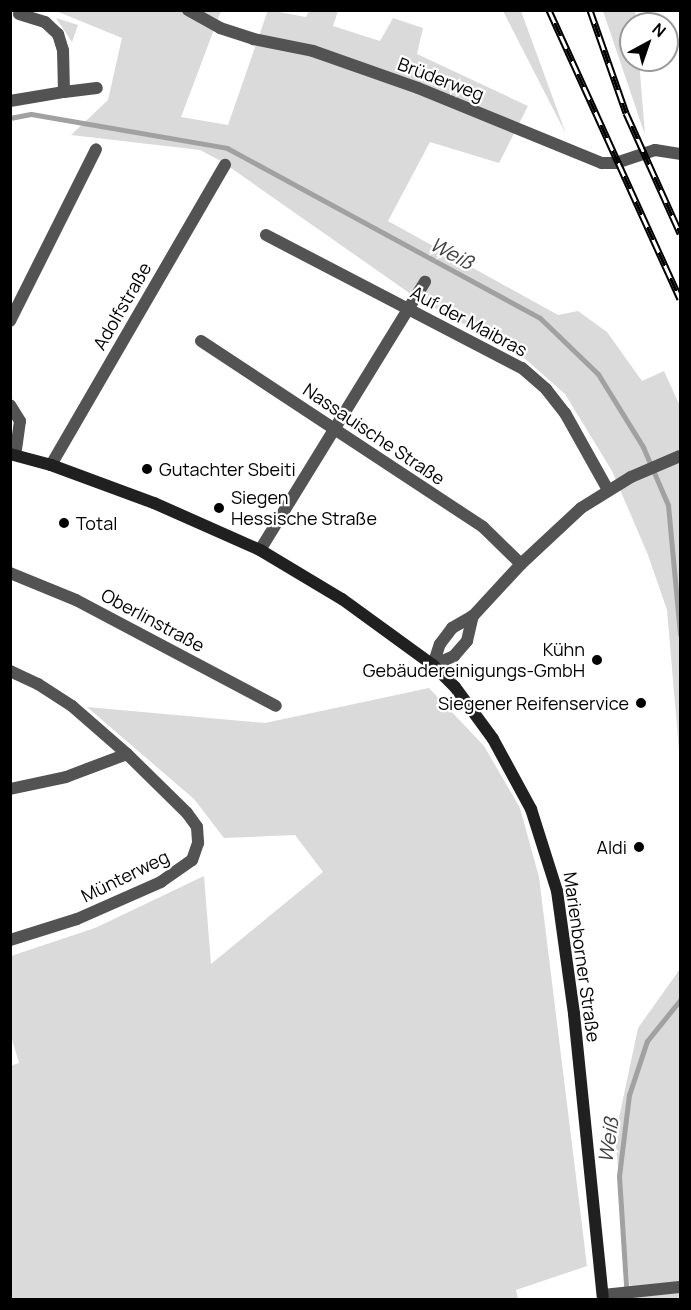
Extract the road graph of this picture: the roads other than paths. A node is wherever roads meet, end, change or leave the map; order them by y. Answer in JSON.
{"nodes":[{"id":1,"x":188,"y":10,"type":"edge"},
{"id":2,"x":19,"y":14,"type":"dead end"},
{"id":3,"x":97,"y":88,"type":"dead end"},
{"id":4,"x":64,"y":93,"type":"junction"},
{"id":5,"x":10,"y":101,"type":"edge"},
{"id":6,"x":96,"y":149,"type":"dead end"},
{"id":7,"x":681,"y":154,"type":"edge"},
{"id":8,"x":225,"y":165,"type":"dead end"},
{"id":9,"x":266,"y":235,"type":"dead end"},
{"id":10,"x":425,"y":282,"type":"dead end"},
{"id":11,"x":408,"y":308,"type":"junction"},
{"id":12,"x":10,"y":321,"type":"edge"},
{"id":13,"x":201,"y":341,"type":"dead end"},
{"id":14,"x":10,"y":405,"type":"edge"},
{"id":15,"x":334,"y":429,"type":"junction"},
{"id":16,"x":13,"y":454,"type":"edge"},
{"id":17,"x":677,"y":457,"type":"edge"},
{"id":18,"x":51,"y":465,"type":"junction"},
{"id":19,"x":608,"y":490,"type":"junction"},
{"id":20,"x":260,"y":550,"type":"junction"},
{"id":21,"x":521,"y":564,"type":"junction"},
{"id":22,"x":10,"y":573,"type":"edge"},
{"id":23,"x":473,"y":616,"type":"junction"},
{"id":24,"x":433,"y":664,"type":"junction"},
{"id":25,"x":10,"y":671,"type":"edge"},
{"id":26,"x":276,"y":706,"type":"dead end"},
{"id":27,"x":127,"y":754,"type":"junction"},
{"id":28,"x":10,"y":789,"type":"edge"},
{"id":29,"x":10,"y":940,"type":"edge"},
{"id":30,"x":681,"y":1287,"type":"edge"},
{"id":31,"x":603,"y":1297,"type":"edge"}],
"edges":[{"from":1,"to":7,"type":"street","name":"Brüderweg"},
{"from":2,"to":4,"type":"street"},
{"from":3,"to":4,"type":"street"},
{"from":4,"to":5,"type":"street"},
{"from":6,"to":12,"type":"street"},
{"from":8,"to":18,"type":"street","name":"Adolfstraße"},
{"from":9,"to":11,"type":"street","name":"Auf der Maibras"},
{"from":10,"to":11,"type":"street"},
{"from":11,"to":15,"type":"street"},
{"from":11,"to":19,"type":"street","name":"Auf der Maibras"},
{"from":13,"to":15,"type":"street","name":"Nassauische Straße"},
{"from":14,"to":16,"type":"street"},
{"from":15,"to":20,"type":"street"},
{"from":15,"to":21,"type":"street","name":"Nassauische Straße"},
{"from":16,"to":18,"type":"main road","name":"Marienborner Straße"},
{"from":17,"to":19,"type":"street"},
{"from":18,"to":20,"type":"main road","name":"Marienborner Straße"},
{"from":19,"to":21,"type":"street"},
{"from":20,"to":24,"type":"main road","name":"Marienborner Straße"},
{"from":21,"to":23,"type":"street"},
{"from":22,"to":26,"type":"street","name":"Oberlinstraße"},
{"from":23,"to":24,"type":"street"},
{"from":23,"to":24,"type":"street"},
{"from":24,"to":31,"type":"main road","name":"Marienborner Straße"},
{"from":25,"to":27,"type":"street"},
{"from":27,"to":28,"type":"street"},
{"from":27,"to":29,"type":"street","name":"Münterweg"},
{"from":30,"to":31,"type":"street"}]}
